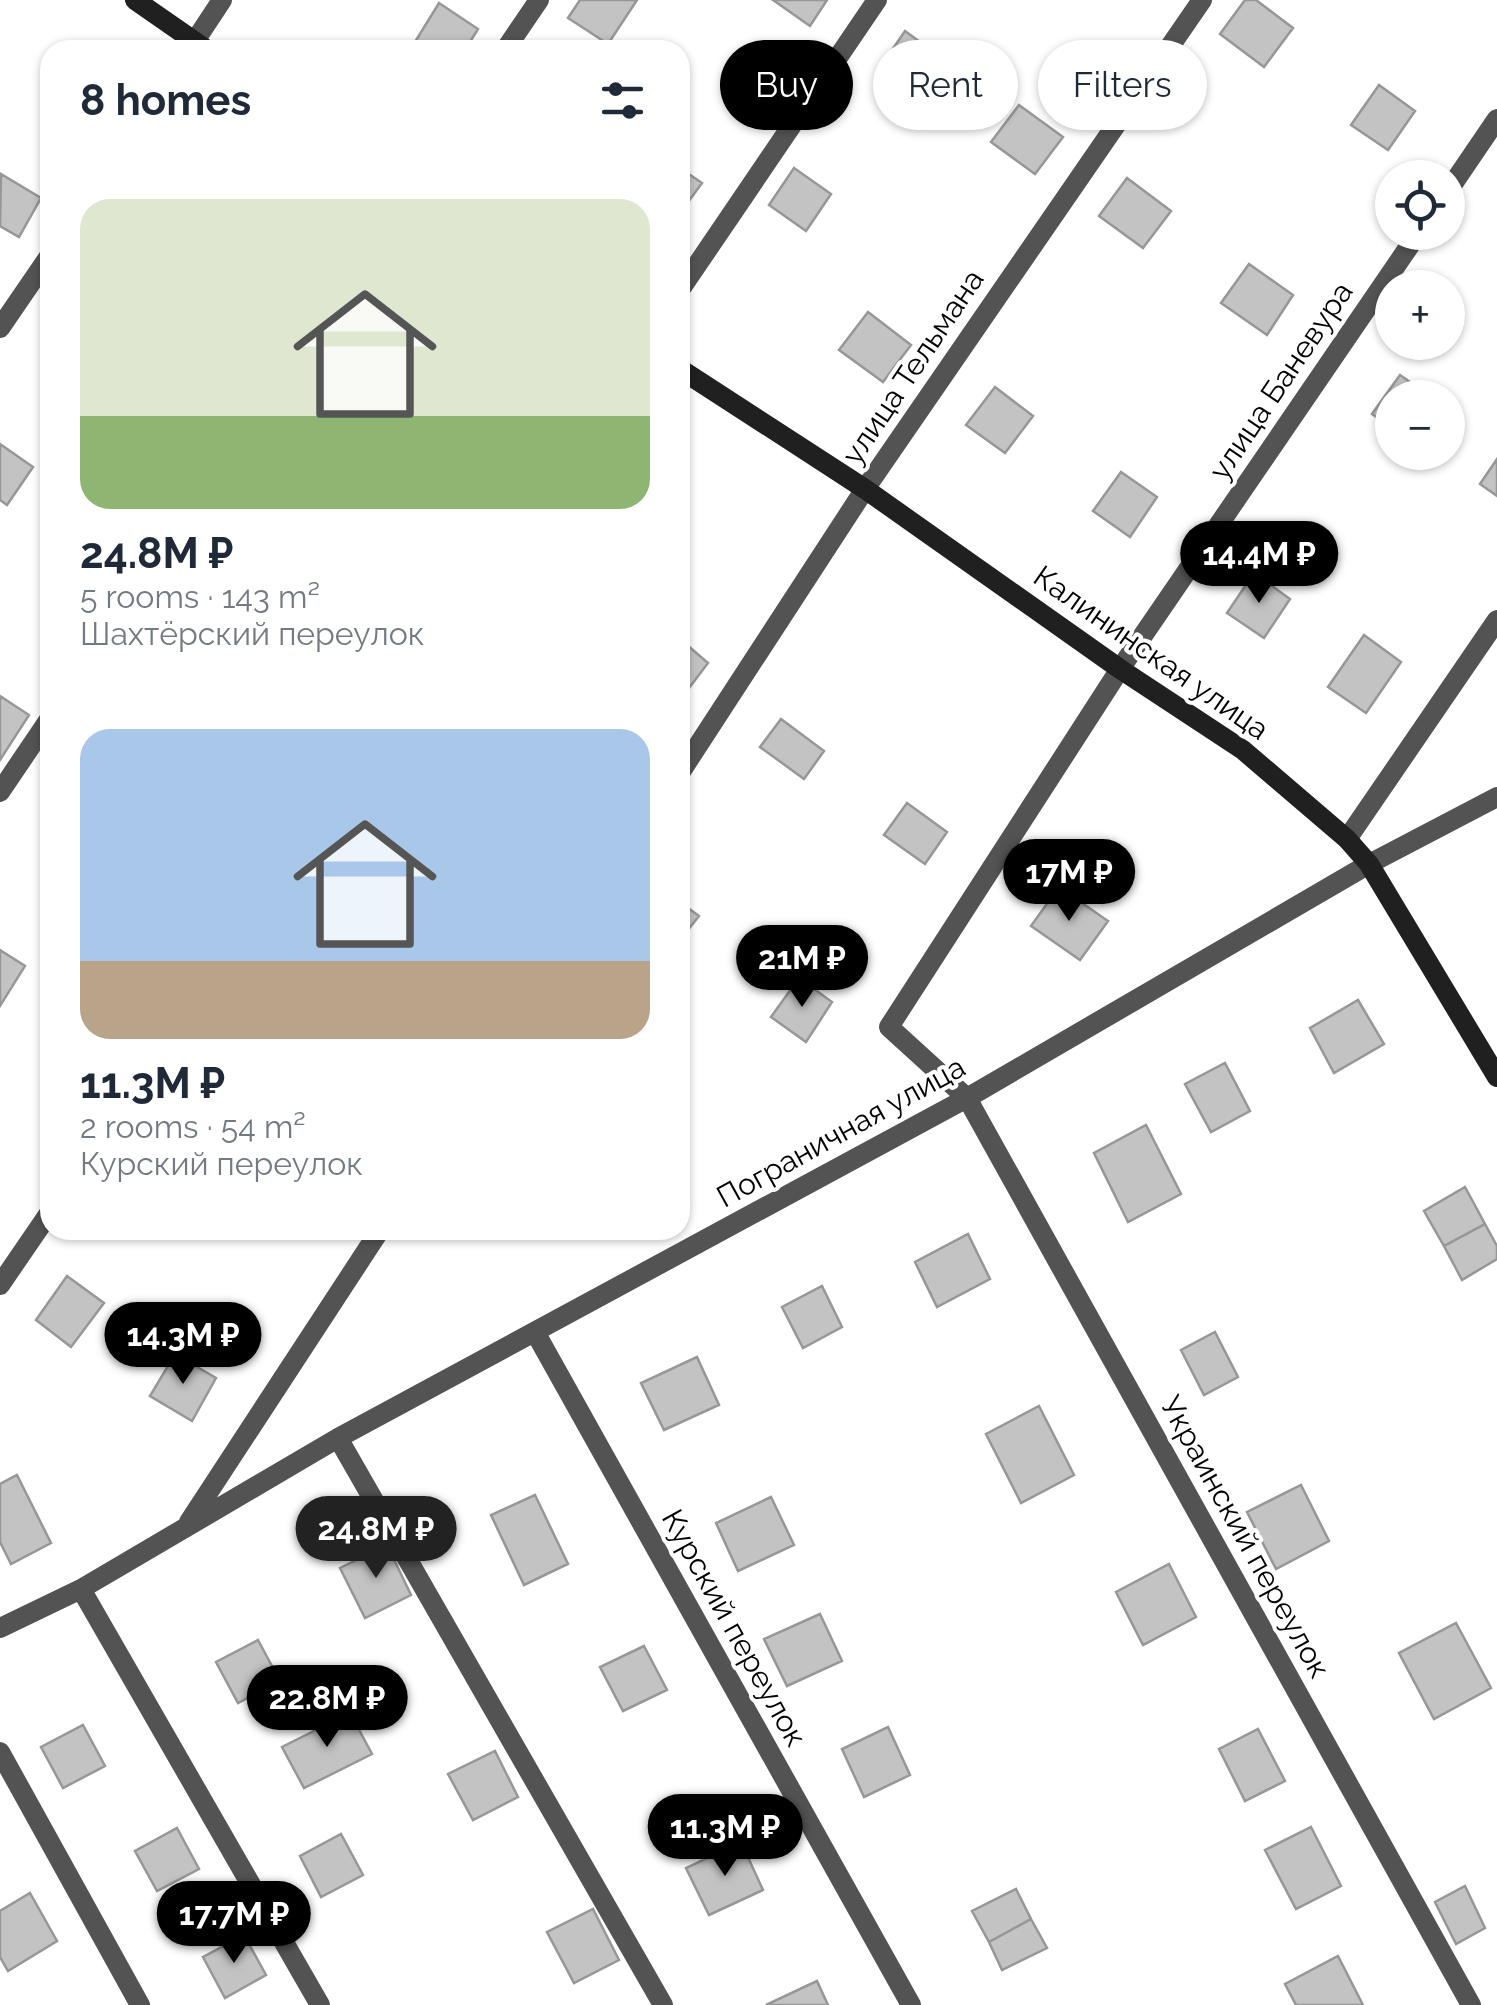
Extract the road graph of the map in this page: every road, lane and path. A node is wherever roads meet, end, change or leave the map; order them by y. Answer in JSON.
{"nodes":[{"id":1,"x":135,"y":0,"type":"edge"},
{"id":2,"x":222,"y":0,"type":"edge"},
{"id":3,"x":539,"y":0,"type":"edge"},
{"id":4,"x":877,"y":0,"type":"edge"},
{"id":5,"x":1202,"y":0,"type":"edge"},
{"id":6,"x":188,"y":40,"type":"edge"},
{"id":7,"x":201,"y":40,"type":"edge"},
{"id":8,"x":512,"y":40,"type":"edge"},
{"id":9,"x":1497,"y":119,"type":"edge"},
{"id":10,"x":1465,"y":166,"type":"edge"},
{"id":11,"x":1407,"y":250,"type":"edge"},
{"id":12,"x":40,"y":269,"type":"edge"},
{"id":13,"x":690,"y":275,"type":"edge"},
{"id":14,"x":0,"y":328,"type":"edge"},
{"id":15,"x":690,"y":375,"type":"edge"},
{"id":16,"x":866,"y":489,"type":"junction"},
{"id":17,"x":1497,"y":620,"type":"edge"},
{"id":18,"x":1120,"y":668,"type":"junction"},
{"id":19,"x":40,"y":733,"type":"edge"},
{"id":20,"x":690,"y":757,"type":"edge"},
{"id":21,"x":0,"y":792,"type":"edge"},
{"id":22,"x":1497,"y":797,"type":"edge"},
{"id":23,"x":1347,"y":838,"type":"junction"},
{"id":24,"x":1369,"y":864,"type":"junction"},
{"id":25,"x":1497,"y":1077,"type":"edge"},
{"id":26,"x":967,"y":1098,"type":"junction"},
{"id":27,"x":40,"y":1227,"type":"edge"},
{"id":28,"x":373,"y":1240,"type":"edge"},
{"id":29,"x":0,"y":1285,"type":"edge"},
{"id":30,"x":535,"y":1332,"type":"junction"},
{"id":31,"x":338,"y":1438,"type":"junction"},
{"id":32,"x":185,"y":1528,"type":"junction"},
{"id":33,"x":81,"y":1588,"type":"junction"},
{"id":34,"x":0,"y":1628,"type":"edge"},
{"id":35,"x":0,"y":1752,"type":"edge"},
{"id":36,"x":140,"y":2005,"type":"edge"},
{"id":37,"x":320,"y":2005,"type":"edge"},
{"id":38,"x":663,"y":2005,"type":"edge"},
{"id":39,"x":910,"y":2005,"type":"edge"},
{"id":40,"x":1471,"y":2005,"type":"edge"}],
"edges":[{"from":1,"to":6,"type":"main road"},
{"from":2,"to":7,"type":"street"},
{"from":3,"to":8,"type":"street"},
{"from":4,"to":13,"type":"street"},
{"from":5,"to":16,"type":"street","name":"улица Тельмана"},
{"from":9,"to":10,"type":"street"},
{"from":11,"to":18,"type":"street","name":"улица Баневура"},
{"from":12,"to":14,"type":"street"},
{"from":15,"to":16,"type":"main road","name":"Калининская улица"},
{"from":16,"to":18,"type":"main road","name":"Калининская улица"},
{"from":16,"to":20,"type":"street","name":"улица Тельмана"},
{"from":17,"to":23,"type":"street"},
{"from":18,"to":23,"type":"main road","name":"Калининская улица"},
{"from":18,"to":26,"type":"street","name":"улица Баневура"},
{"from":19,"to":21,"type":"street"},
{"from":22,"to":24,"type":"street","name":"Пограничная улица"},
{"from":23,"to":24,"type":"main road","name":"Калининская улица"},
{"from":24,"to":25,"type":"main road","name":"Калининская улица"},
{"from":24,"to":26,"type":"street","name":"Пограничная улица"},
{"from":26,"to":30,"type":"street","name":"Пограничная улица"},
{"from":26,"to":40,"type":"street","name":"Украинский переулок"},
{"from":27,"to":29,"type":"street"},
{"from":28,"to":32,"type":"street"},
{"from":30,"to":31,"type":"street","name":"Пограничная улица"},
{"from":30,"to":39,"type":"street","name":"Курский переулок"},
{"from":31,"to":32,"type":"street","name":"Пограничная улица"},
{"from":31,"to":38,"type":"street"},
{"from":32,"to":33,"type":"street","name":"Пограничная улица"},
{"from":33,"to":34,"type":"street","name":"Пограничная улица"},
{"from":33,"to":37,"type":"street"},
{"from":35,"to":36,"type":"street"}]}
